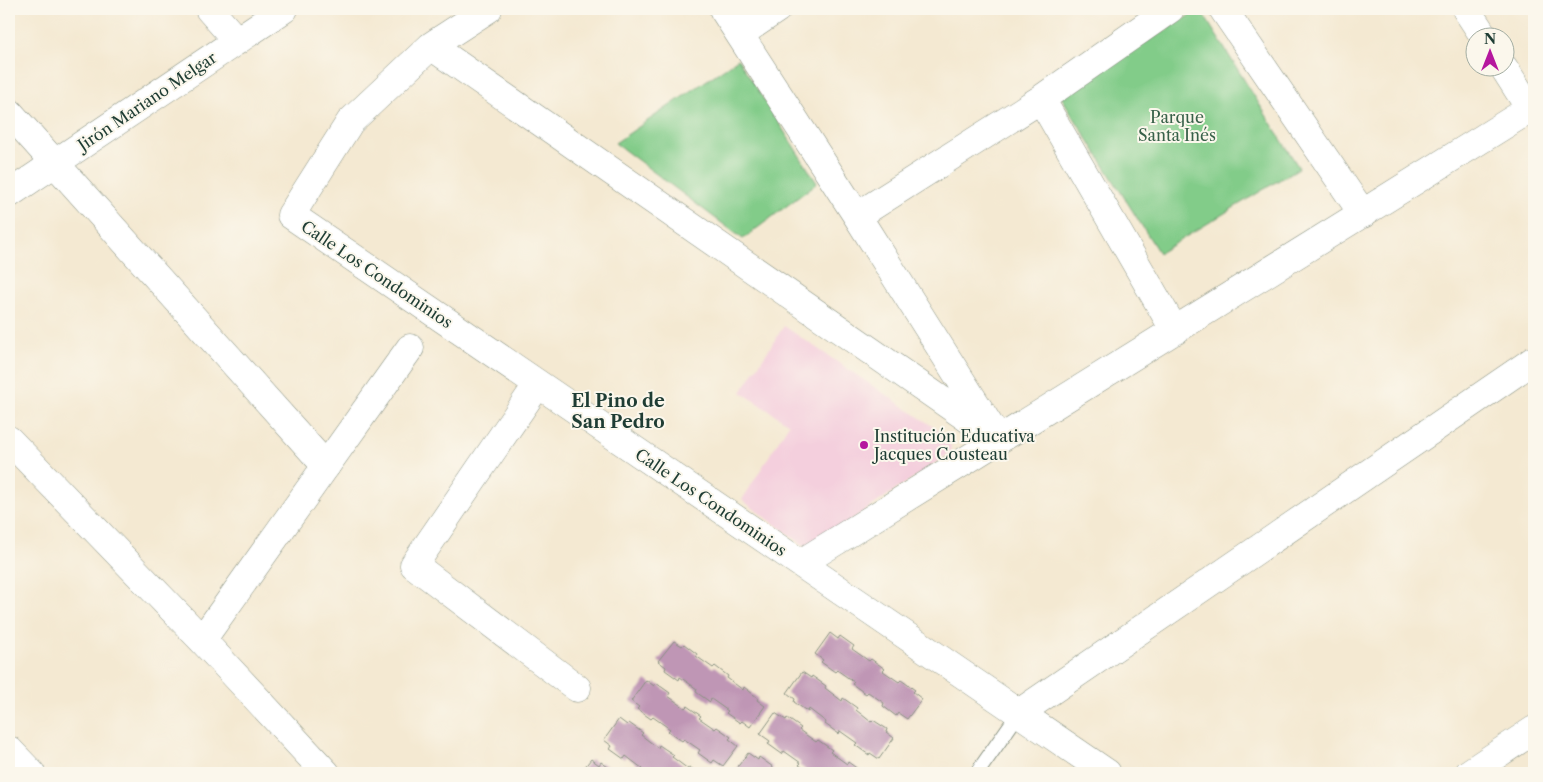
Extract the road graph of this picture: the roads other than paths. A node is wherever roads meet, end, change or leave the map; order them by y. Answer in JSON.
{"nodes":[{"id":1,"x":208,"y":9,"type":"edge"},
{"id":2,"x":284,"y":9,"type":"edge"},
{"id":3,"x":488,"y":9,"type":"edge"},
{"id":4,"x":723,"y":9,"type":"edge"},
{"id":5,"x":777,"y":9,"type":"edge"},
{"id":6,"x":1170,"y":9,"type":"edge"},
{"id":7,"x":1223,"y":9,"type":"edge"},
{"id":8,"x":1466,"y":9,"type":"edge"},
{"id":9,"x":1478,"y":28,"type":"edge"},
{"id":10,"x":740,"y":34,"type":"junction"},
{"id":11,"x":237,"y":41,"type":"junction"},
{"id":12,"x":431,"y":46,"type":"junction"},
{"id":13,"x":1510,"y":78,"type":"edge"},
{"id":14,"x":1041,"y":99,"type":"junction"},
{"id":15,"x":9,"y":112,"type":"edge"},
{"id":16,"x":1532,"y":112,"type":"edge"},
{"id":17,"x":54,"y":164,"type":"junction"},
{"id":18,"x":9,"y":194,"type":"edge"},
{"id":19,"x":1363,"y":214,"type":"junction"},
{"id":20,"x":857,"y":216,"type":"junction"},
{"id":21,"x":1175,"y":331,"type":"junction"},
{"id":22,"x":410,"y":348,"type":"dead end"},
{"id":23,"x":1534,"y":360,"type":"edge"},
{"id":24,"x":538,"y":384,"type":"junction"},
{"id":25,"x":9,"y":440,"type":"edge"},
{"id":26,"x":999,"y":440,"type":"junction"},
{"id":27,"x":326,"y":466,"type":"junction"},
{"id":28,"x":801,"y":563,"type":"junction"},
{"id":29,"x":202,"y":640,"type":"junction"},
{"id":30,"x":577,"y":688,"type":"dead end"},
{"id":31,"x":1019,"y":713,"type":"junction"},
{"id":32,"x":1534,"y":730,"type":"edge"},
{"id":33,"x":9,"y":750,"type":"edge"},
{"id":34,"x":31,"y":773,"type":"edge"},
{"id":35,"x":326,"y":773,"type":"edge"},
{"id":36,"x":976,"y":773,"type":"edge"},
{"id":37,"x":1107,"y":773,"type":"edge"},
{"id":38,"x":1469,"y":773,"type":"edge"}],
"edges":[{"from":1,"to":11,"type":"street"},
{"from":2,"to":11,"type":"street","name":"Jirón Mariano Melgar"},
{"from":3,"to":12,"type":"street"},
{"from":4,"to":10,"type":"street"},
{"from":5,"to":10,"type":"street"},
{"from":6,"to":14,"type":"street"},
{"from":7,"to":19,"type":"street"},
{"from":8,"to":9,"type":"street"},
{"from":10,"to":20,"type":"street"},
{"from":11,"to":17,"type":"street","name":"Jirón Mariano Melgar"},
{"from":12,"to":24,"type":"street","name":"Calle Los Condominios"},
{"from":12,"to":26,"type":"street"},
{"from":13,"to":16,"type":"street"},
{"from":14,"to":20,"type":"street"},
{"from":14,"to":21,"type":"street"},
{"from":15,"to":17,"type":"street"},
{"from":16,"to":19,"type":"street"},
{"from":17,"to":18,"type":"street","name":"Jirón Mariano Melgar"},
{"from":17,"to":27,"type":"street"},
{"from":19,"to":21,"type":"street"},
{"from":20,"to":26,"type":"street"},
{"from":21,"to":26,"type":"street"},
{"from":22,"to":27,"type":"street"},
{"from":23,"to":31,"type":"street"},
{"from":24,"to":28,"type":"street","name":"Calle Los Condominios"},
{"from":24,"to":30,"type":"street"},
{"from":25,"to":29,"type":"street"},
{"from":26,"to":28,"type":"street"},
{"from":27,"to":29,"type":"street"},
{"from":28,"to":31,"type":"street","name":"Calle Los Condominios"},
{"from":29,"to":35,"type":"street"},
{"from":31,"to":36,"type":"lane"},
{"from":31,"to":37,"type":"street","name":"Calle Los Condominios"},
{"from":32,"to":38,"type":"street"},
{"from":33,"to":34,"type":"street"}]}
